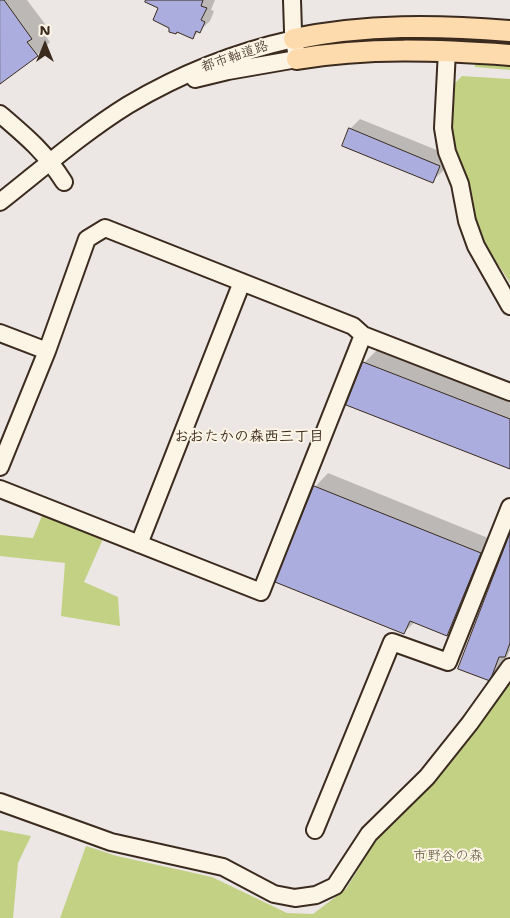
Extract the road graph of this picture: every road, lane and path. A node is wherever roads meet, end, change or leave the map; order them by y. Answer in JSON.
{"nodes":[{"id":1,"x":292,"y":0,"type":"edge"},
{"id":2,"x":510,"y":31,"type":"edge"},
{"id":3,"x":294,"y":39,"type":"junction"},
{"id":4,"x":446,"y":51,"type":"junction"},
{"id":5,"x":510,"y":55,"type":"edge"},
{"id":6,"x":297,"y":59,"type":"junction"},
{"id":7,"x":153,"y":91,"type":"junction"},
{"id":8,"x":0,"y":114,"type":"edge"},
{"id":9,"x":51,"y":162,"type":"junction"},
{"id":10,"x":64,"y":182,"type":"dead end"},
{"id":11,"x":0,"y":202,"type":"edge"},
{"id":12,"x":242,"y":282,"type":"junction"},
{"id":13,"x":510,"y":306,"type":"edge"},
{"id":14,"x":0,"y":333,"type":"edge"},
{"id":15,"x":363,"y":335,"type":"junction"},
{"id":16,"x":47,"y":350,"type":"junction"},
{"id":17,"x":510,"y":392,"type":"edge"},
{"id":18,"x":0,"y":467,"type":"edge"},
{"id":19,"x":0,"y":489,"type":"edge"},
{"id":20,"x":510,"y":507,"type":"edge"},
{"id":21,"x":138,"y":544,"type":"junction"},
{"id":22,"x":510,"y":667,"type":"edge"},
{"id":23,"x":0,"y":802,"type":"edge"},
{"id":24,"x":315,"y":830,"type":"dead end"}],
"edges":[{"from":1,"to":3,"type":"street"},
{"from":2,"to":3,"type":"main road","name":"都市軸道路"},
{"from":3,"to":6,"type":"street"},
{"from":3,"to":7,"type":"street","name":"都市軸道路"},
{"from":4,"to":5,"type":"main road"},
{"from":4,"to":6,"type":"main road"},
{"from":4,"to":13,"type":"street"},
{"from":6,"to":7,"type":"street"},
{"from":7,"to":9,"type":"street","name":"都市軸道路"},
{"from":8,"to":9,"type":"street"},
{"from":9,"to":10,"type":"street"},
{"from":9,"to":11,"type":"street","name":"都市軸道路"},
{"from":12,"to":15,"type":"street"},
{"from":12,"to":16,"type":"street"},
{"from":12,"to":21,"type":"street"},
{"from":14,"to":16,"type":"street"},
{"from":15,"to":17,"type":"street"},
{"from":15,"to":21,"type":"street"},
{"from":16,"to":18,"type":"street"},
{"from":19,"to":21,"type":"street"},
{"from":20,"to":24,"type":"street"},
{"from":22,"to":23,"type":"street"}]}
